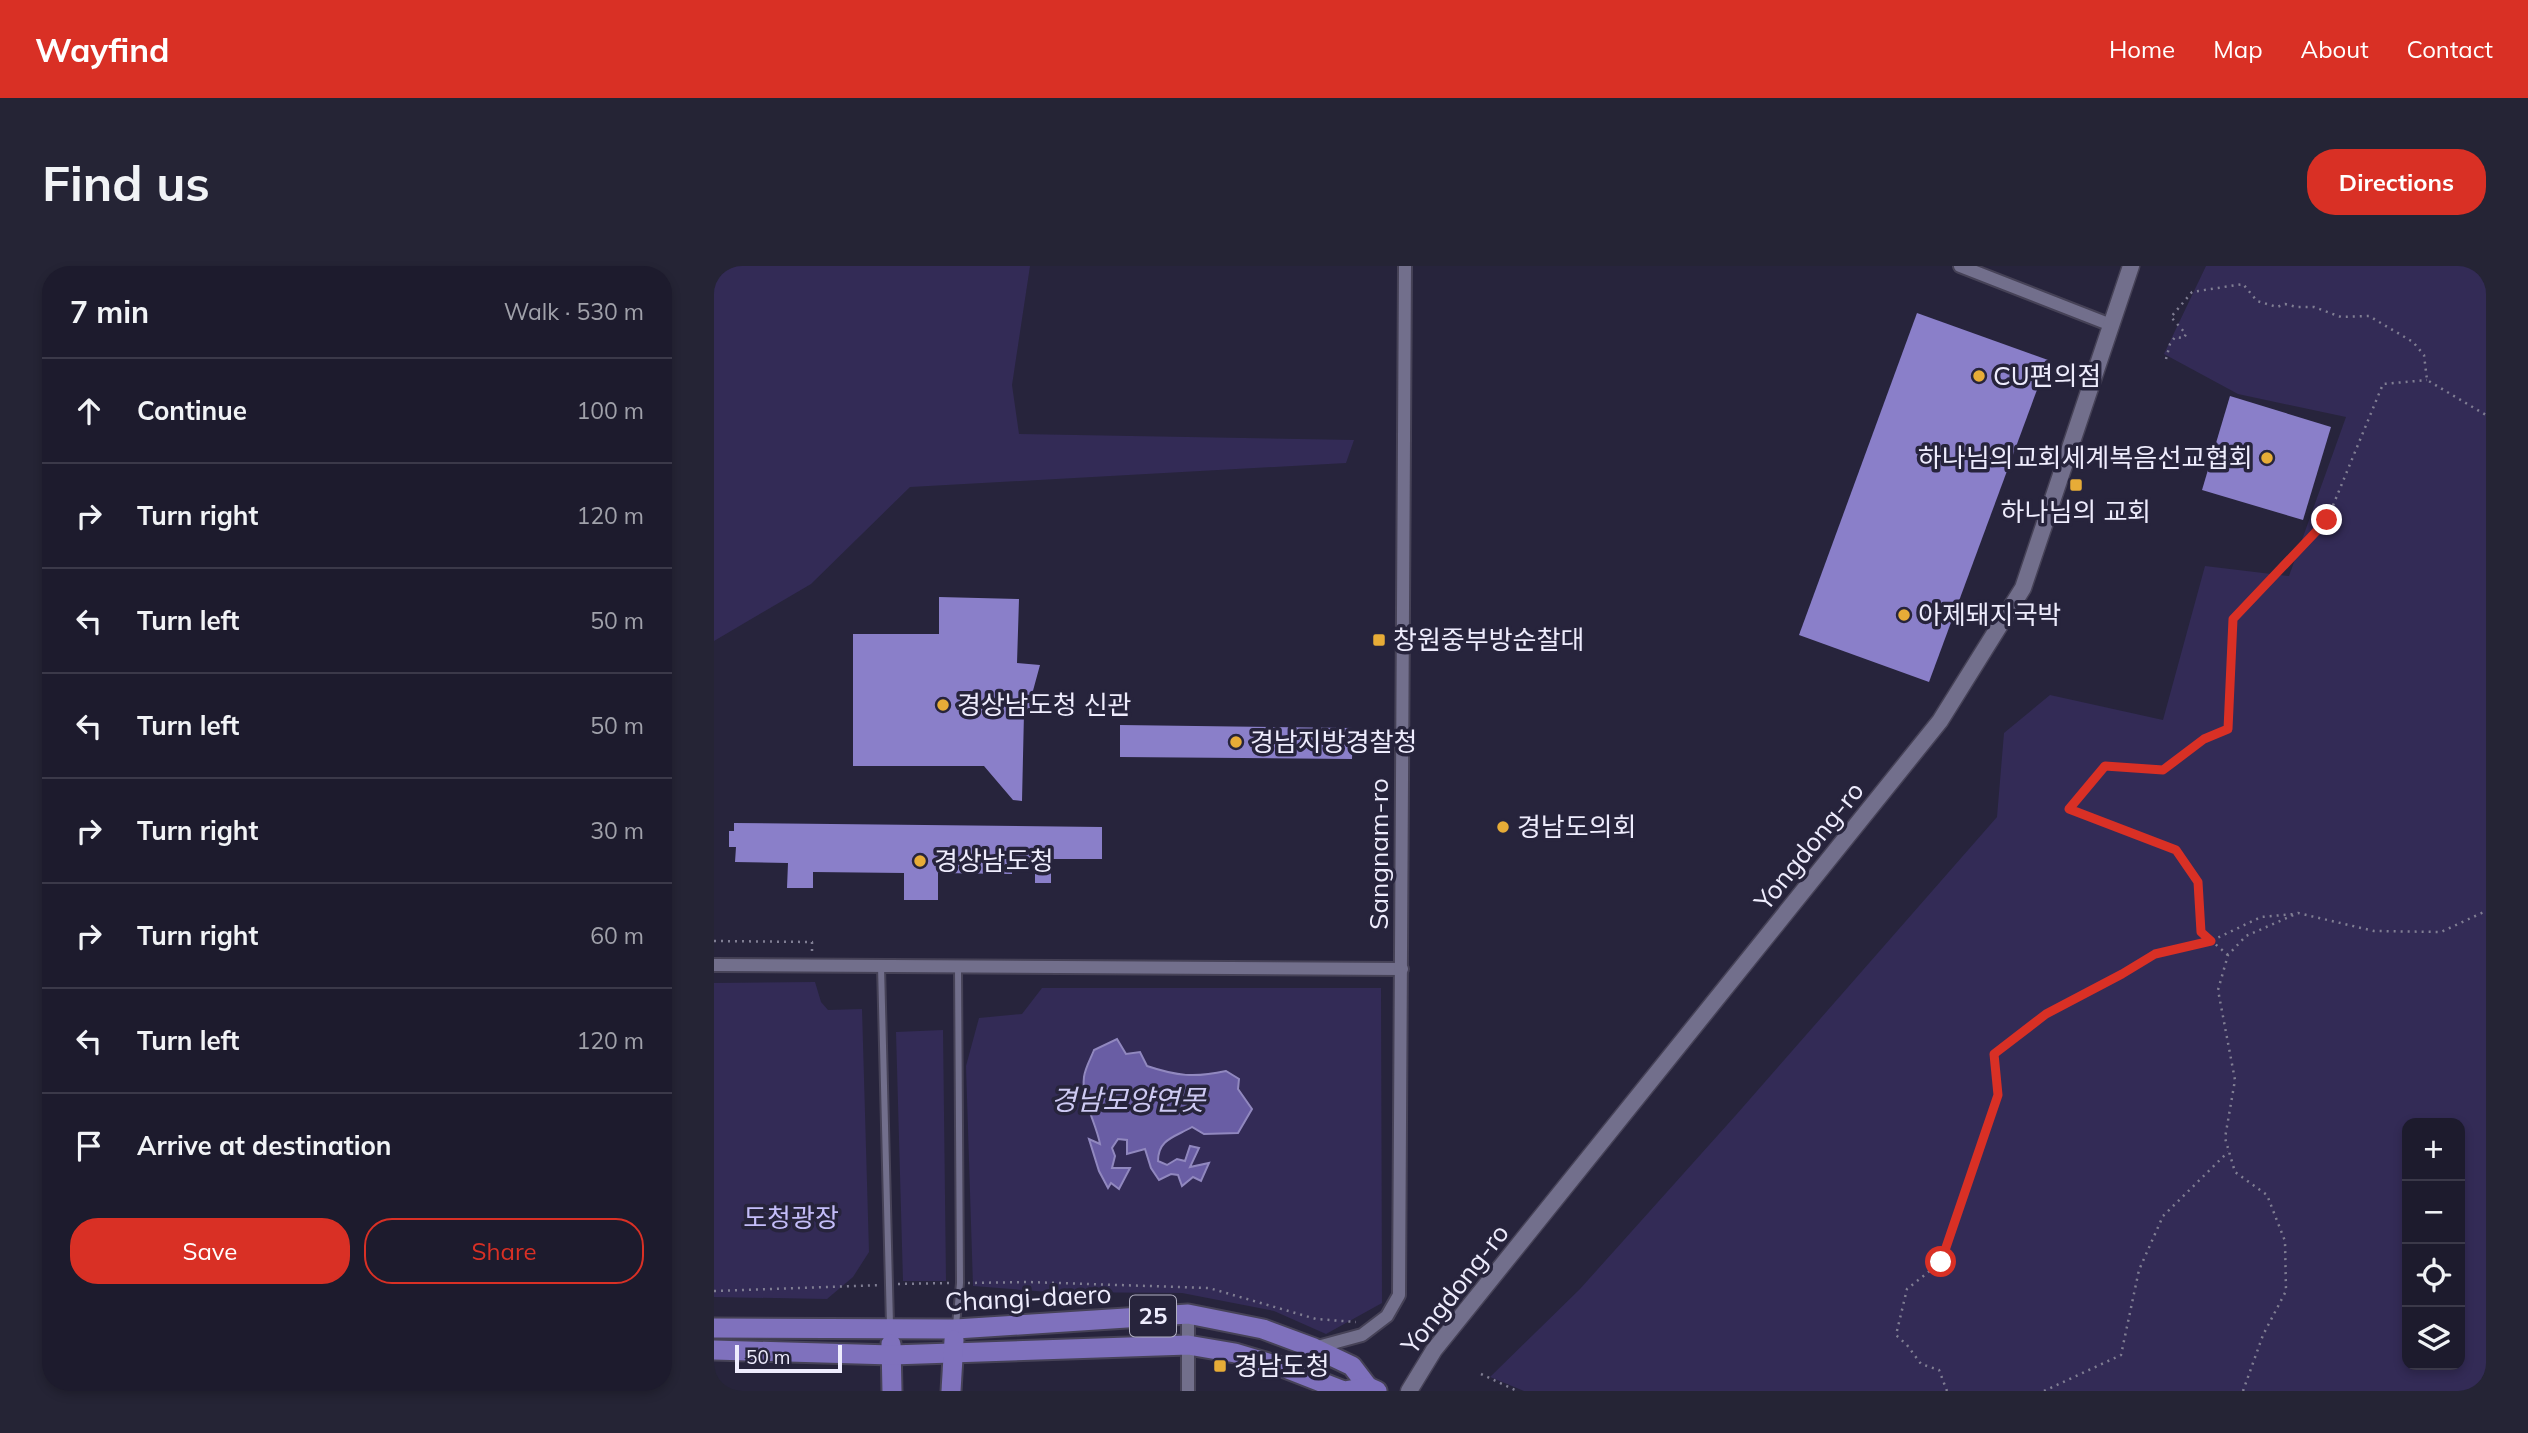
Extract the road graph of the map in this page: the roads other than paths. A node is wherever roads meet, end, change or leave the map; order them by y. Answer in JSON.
{"nodes":[{"id":1,"x":1405,"y":266,"type":"edge"},
{"id":2,"x":1962,"y":266,"type":"edge"},
{"id":3,"x":2131,"y":266,"type":"edge"},
{"id":4,"x":2110,"y":325,"type":"junction"},
{"id":5,"x":714,"y":965,"type":"edge"},
{"id":6,"x":881,"y":966,"type":"junction"},
{"id":7,"x":958,"y":967,"type":"junction"},
{"id":8,"x":1402,"y":969,"type":"junction"},
{"id":9,"x":1188,"y":1314,"type":"junction"},
{"id":10,"x":714,"y":1328,"type":"edge"},
{"id":11,"x":890,"y":1329,"type":"junction"},
{"id":12,"x":956,"y":1329,"type":"junction"},
{"id":13,"x":1188,"y":1345,"type":"junction"},
{"id":14,"x":1314,"y":1348,"type":"junction"},
{"id":15,"x":714,"y":1350,"type":"edge"},
{"id":16,"x":951,"y":1353,"type":"junction"},
{"id":17,"x":892,"y":1355,"type":"junction"},
{"id":18,"x":1373,"y":1389,"type":"edge"},
{"id":19,"x":892,"y":1391,"type":"edge"},
{"id":20,"x":951,"y":1391,"type":"edge"},
{"id":21,"x":1188,"y":1391,"type":"edge"},
{"id":22,"x":1409,"y":1391,"type":"edge"}],
"edges":[{"from":1,"to":8,"type":"street","name":"Sangnam-ro"},
{"from":2,"to":4,"type":"street"},
{"from":3,"to":4,"type":"street","name":"Yongdong-ro"},
{"from":4,"to":22,"type":"street","name":"Yongdong-ro"},
{"from":5,"to":6,"type":"street"},
{"from":6,"to":7,"type":"street"},
{"from":6,"to":11,"type":"lane"},
{"from":7,"to":8,"type":"street"},
{"from":7,"to":12,"type":"lane"},
{"from":8,"to":14,"type":"street","name":"Sangnam-ro"},
{"from":9,"to":12,"type":"main road","name":"Changi-daero","number":"25"},
{"from":9,"to":13,"type":"street"},
{"from":9,"to":14,"type":"main road","name":"Changi-daero","number":"25"},
{"from":10,"to":11,"type":"main road","name":"Changi-daero"},
{"from":11,"to":12,"type":"main road","name":"Changi-daero","number":"25"},
{"from":11,"to":17,"type":"main road"},
{"from":12,"to":16,"type":"main road"},
{"from":13,"to":16,"type":"main road","name":"Changi-daero"},
{"from":13,"to":18,"type":"main road","name":"Changi-daero"},
{"from":13,"to":21,"type":"street"},
{"from":14,"to":18,"type":"main road","name":"Changi-daero","number":"25"},
{"from":15,"to":17,"type":"main road","name":"Changi-daero"},
{"from":16,"to":17,"type":"main road","name":"Changi-daero"},
{"from":16,"to":20,"type":"main road"},
{"from":17,"to":19,"type":"main road"}]}
